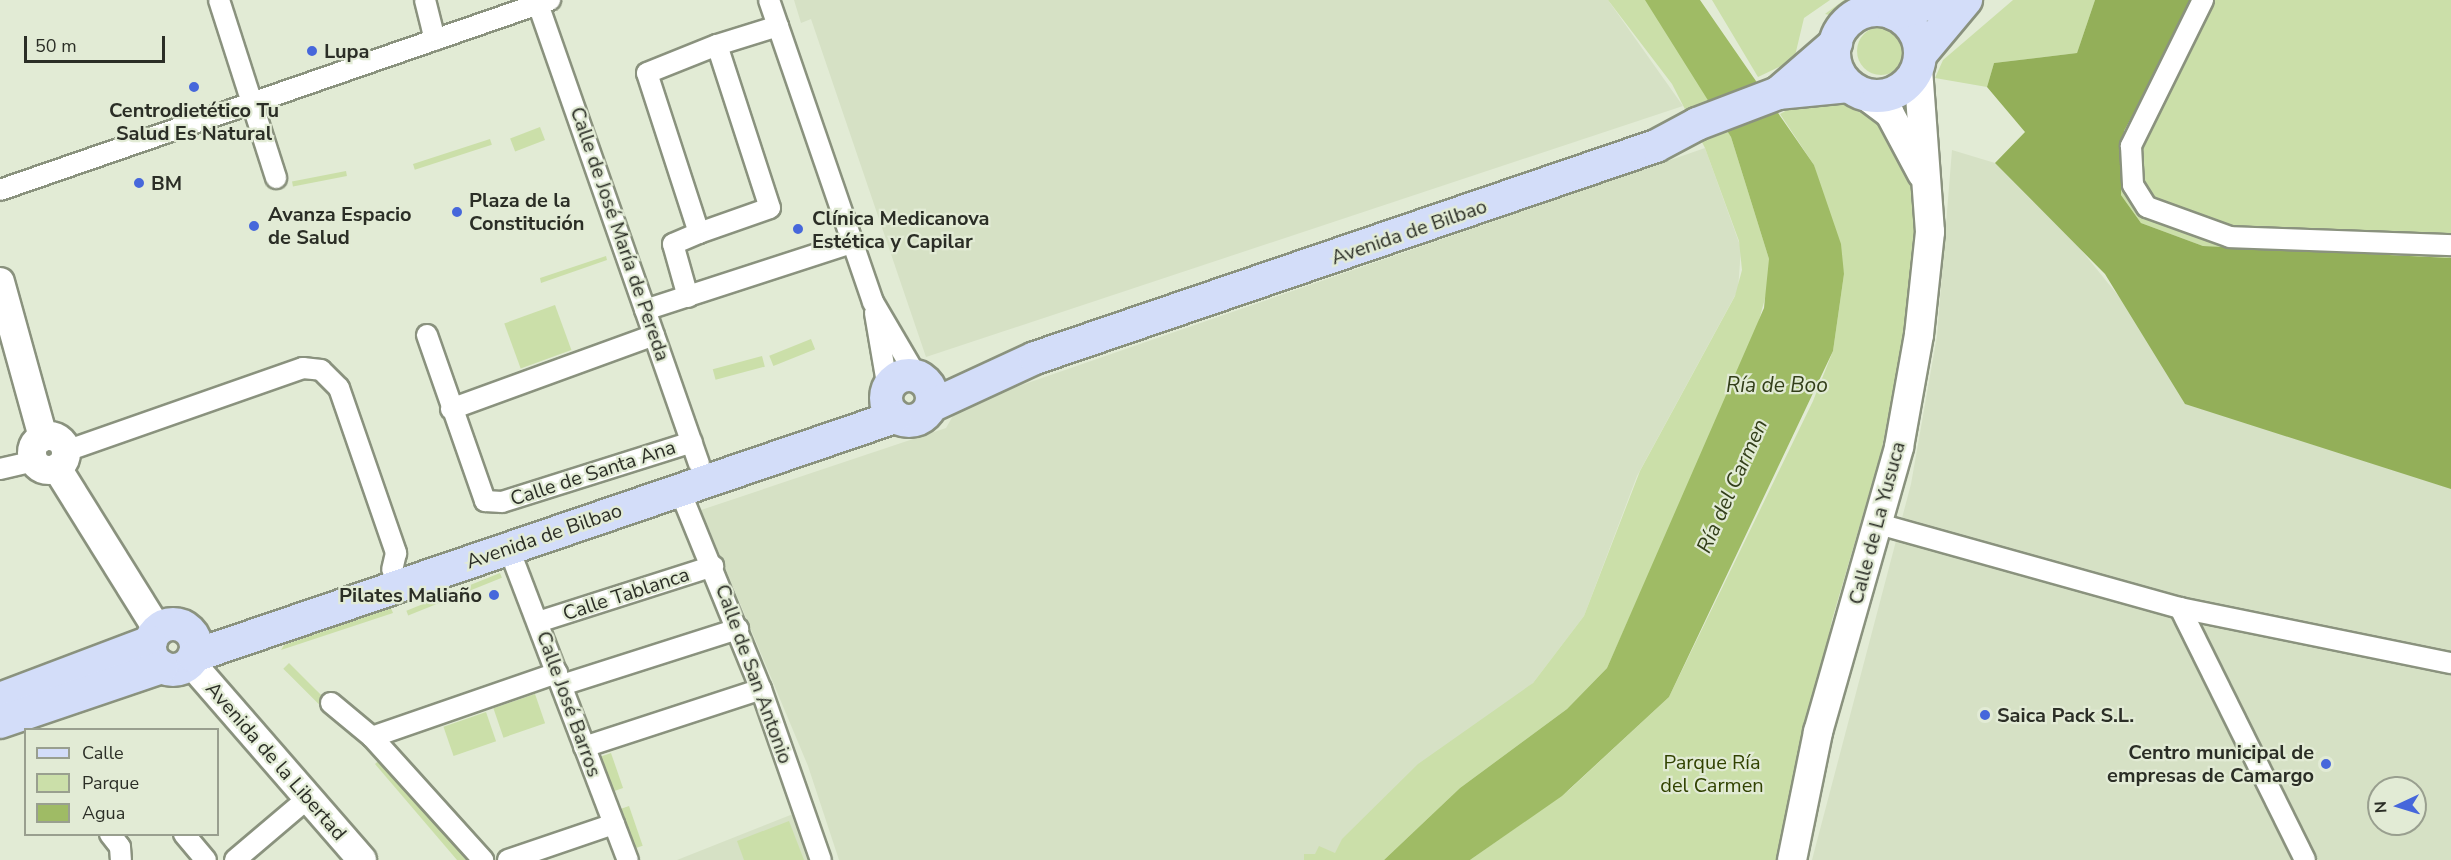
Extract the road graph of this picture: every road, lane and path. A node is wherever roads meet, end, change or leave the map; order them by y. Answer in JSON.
{"nodes":[{"id":1,"x":219,"y":0,"type":"edge"},
{"id":2,"x":425,"y":0,"type":"edge"},
{"id":3,"x":769,"y":0,"type":"edge"},
{"id":4,"x":1941,"y":0,"type":"edge"},
{"id":5,"x":1966,"y":0,"type":"edge"},
{"id":6,"x":2203,"y":0,"type":"edge"},
{"id":7,"x":544,"y":2,"type":"edge"},
{"id":8,"x":1894,"y":14,"type":"junction"},
{"id":9,"x":778,"y":26,"type":"junction"},
{"id":10,"x":435,"y":40,"type":"junction"},
{"id":11,"x":1836,"y":43,"type":"junction"},
{"id":12,"x":717,"y":45,"type":"junction"},
{"id":13,"x":1919,"y":62,"type":"junction"},
{"id":14,"x":1857,"y":90,"type":"junction"},
{"id":15,"x":1778,"y":93,"type":"junction"},
{"id":16,"x":252,"y":104,"type":"junction"},
{"id":17,"x":276,"y":178,"type":"dead end"},
{"id":18,"x":1925,"y":181,"type":"junction"},
{"id":19,"x":0,"y":190,"type":"edge"},
{"id":20,"x":699,"y":233,"type":"junction"},
{"id":21,"x":851,"y":243,"type":"junction"},
{"id":22,"x":2451,"y":244,"type":"edge"},
{"id":23,"x":0,"y":282,"type":"edge"},
{"id":24,"x":688,"y":297,"type":"junction"},
{"id":25,"x":873,"y":302,"type":"junction"},
{"id":26,"x":645,"y":310,"type":"junction"},
{"id":27,"x":427,"y":334,"type":"dead end"},
{"id":28,"x":654,"y":335,"type":"junction"},
{"id":29,"x":923,"y":387,"type":"junction"},
{"id":30,"x":890,"y":401,"type":"junction"},
{"id":31,"x":451,"y":409,"type":"junction"},
{"id":32,"x":696,"y":453,"type":"junction"},
{"id":33,"x":50,"y":454,"type":"junction"},
{"id":34,"x":0,"y":469,"type":"edge"},
{"id":35,"x":680,"y":491,"type":"junction"},
{"id":36,"x":1879,"y":524,"type":"junction"},
{"id":37,"x":508,"y":549,"type":"junction"},
{"id":38,"x":713,"y":566,"type":"junction"},
{"id":39,"x":392,"y":570,"type":"junction"},
{"id":40,"x":2180,"y":608,"type":"junction"},
{"id":41,"x":538,"y":622,"type":"junction"},
{"id":42,"x":738,"y":629,"type":"junction"},
{"id":43,"x":174,"y":648,"type":"junction"},
{"id":44,"x":2451,"y":663,"type":"edge"},
{"id":45,"x":559,"y":679,"type":"junction"},
{"id":46,"x":761,"y":689,"type":"junction"},
{"id":47,"x":331,"y":703,"type":"dead end"},
{"id":48,"x":10,"y":718,"type":"edge"},
{"id":49,"x":372,"y":737,"type":"junction"},
{"id":50,"x":584,"y":747,"type":"junction"},
{"id":51,"x":308,"y":798,"type":"junction"},
{"id":52,"x":614,"y":824,"type":"junction"},
{"id":53,"x":112,"y":836,"type":"edge"},
{"id":54,"x":186,"y":836,"type":"edge"},
{"id":55,"x":121,"y":860,"type":"edge"},
{"id":56,"x":206,"y":860,"type":"edge"},
{"id":57,"x":235,"y":860,"type":"edge"},
{"id":58,"x":362,"y":860,"type":"edge"},
{"id":59,"x":483,"y":860,"type":"edge"},
{"id":60,"x":508,"y":860,"type":"edge"},
{"id":61,"x":628,"y":860,"type":"edge"},
{"id":62,"x":821,"y":860,"type":"edge"},
{"id":63,"x":1792,"y":860,"type":"edge"},
{"id":64,"x":2305,"y":860,"type":"edge"}],
"edges":[{"from":1,"to":16,"type":"street"},
{"from":2,"to":10,"type":"street"},
{"from":3,"to":9,"type":"street"},
{"from":4,"to":8,"type":"main road"},
{"from":5,"to":13,"type":"main road"},
{"from":6,"to":22,"type":"street"},
{"from":7,"to":10,"type":"street"},
{"from":7,"to":26,"type":"street","name":"Calle de José María de Pereda"},
{"from":8,"to":11,"type":"main road"},
{"from":8,"to":13,"type":"main road"},
{"from":9,"to":12,"type":"street"},
{"from":9,"to":21,"type":"street"},
{"from":10,"to":16,"type":"street"},
{"from":11,"to":14,"type":"main road"},
{"from":11,"to":15,"type":"main road","name":"Avenida de Bilbao"},
{"from":12,"to":20,"type":"street"},
{"from":12,"to":20,"type":"street"},
{"from":13,"to":14,"type":"main road"},
{"from":13,"to":18,"type":"main road","name":"Calle de La Yusuca"},
{"from":14,"to":15,"type":"main road","name":"Avenida de Bilbao"},
{"from":14,"to":18,"type":"main road","name":"Calle de La Yusuca"},
{"from":15,"to":29,"type":"main road","name":"Avenida de Bilbao"},
{"from":16,"to":17,"type":"street"},
{"from":16,"to":19,"type":"street"},
{"from":18,"to":36,"type":"main road","name":"Calle de La Yusuca"},
{"from":20,"to":24,"type":"street"},
{"from":21,"to":24,"type":"street"},
{"from":21,"to":25,"type":"street"},
{"from":23,"to":33,"type":"main road","name":"Avenida de la Libertad"},
{"from":24,"to":26,"type":"street"},
{"from":25,"to":29,"type":"street"},
{"from":25,"to":30,"type":"street"},
{"from":26,"to":28,"type":"street","name":"Calle de José María de Pereda"},
{"from":27,"to":31,"type":"street","name":"Calle de Santa Ana"},
{"from":28,"to":31,"type":"street"},
{"from":28,"to":32,"type":"street","name":"Calle de José María de Pereda"},
{"from":29,"to":30,"type":"main road"},
{"from":29,"to":30,"type":"main road"},
{"from":30,"to":32,"type":"main road","name":"Avenida de Bilbao"},
{"from":30,"to":35,"type":"main road","name":"Avenida de Bilbao"},
{"from":31,"to":32,"type":"street","name":"Calle de Santa Ana"},
{"from":32,"to":39,"type":"main road","name":"Avenida de Bilbao"},
{"from":33,"to":34,"type":"street"},
{"from":33,"to":39,"type":"street"},
{"from":33,"to":43,"type":"main road","name":"Avenida de la Libertad"},
{"from":35,"to":37,"type":"main road","name":"Avenida de Bilbao"},
{"from":35,"to":38,"type":"street","name":"Calle de San Antonio"},
{"from":36,"to":40,"type":"street"},
{"from":36,"to":63,"type":"main road","name":"Calle de La Yusuca"},
{"from":37,"to":41,"type":"street","name":"Calle José Barros"},
{"from":37,"to":43,"type":"main road","name":"Avenida de Bilbao"},
{"from":38,"to":41,"type":"street","name":"Calle Tablanca"},
{"from":38,"to":42,"type":"street","name":"Calle de San Antonio"},
{"from":39,"to":43,"type":"main road","name":"Avenida de Bilbao"},
{"from":40,"to":44,"type":"street"},
{"from":40,"to":64,"type":"street"},
{"from":41,"to":45,"type":"street","name":"Calle José Barros"},
{"from":42,"to":45,"type":"street"},
{"from":42,"to":46,"type":"street","name":"Calle de San Antonio"},
{"from":43,"to":48,"type":"main road","name":"Avenida de Bilbao"},
{"from":43,"to":51,"type":"main road","name":"Avenida de la Libertad"},
{"from":45,"to":49,"type":"street"},
{"from":45,"to":50,"type":"street","name":"Calle José Barros"},
{"from":46,"to":50,"type":"street"},
{"from":46,"to":62,"type":"street","name":"Calle de San Antonio"},
{"from":47,"to":49,"type":"street"},
{"from":49,"to":59,"type":"street"},
{"from":50,"to":52,"type":"street","name":"Calle José Barros"},
{"from":51,"to":57,"type":"street"},
{"from":51,"to":58,"type":"main road","name":"Avenida de la Libertad"},
{"from":52,"to":60,"type":"street"},
{"from":52,"to":61,"type":"street","name":"Calle José Barros"},
{"from":53,"to":55,"type":"street"},
{"from":54,"to":56,"type":"street"}]}
